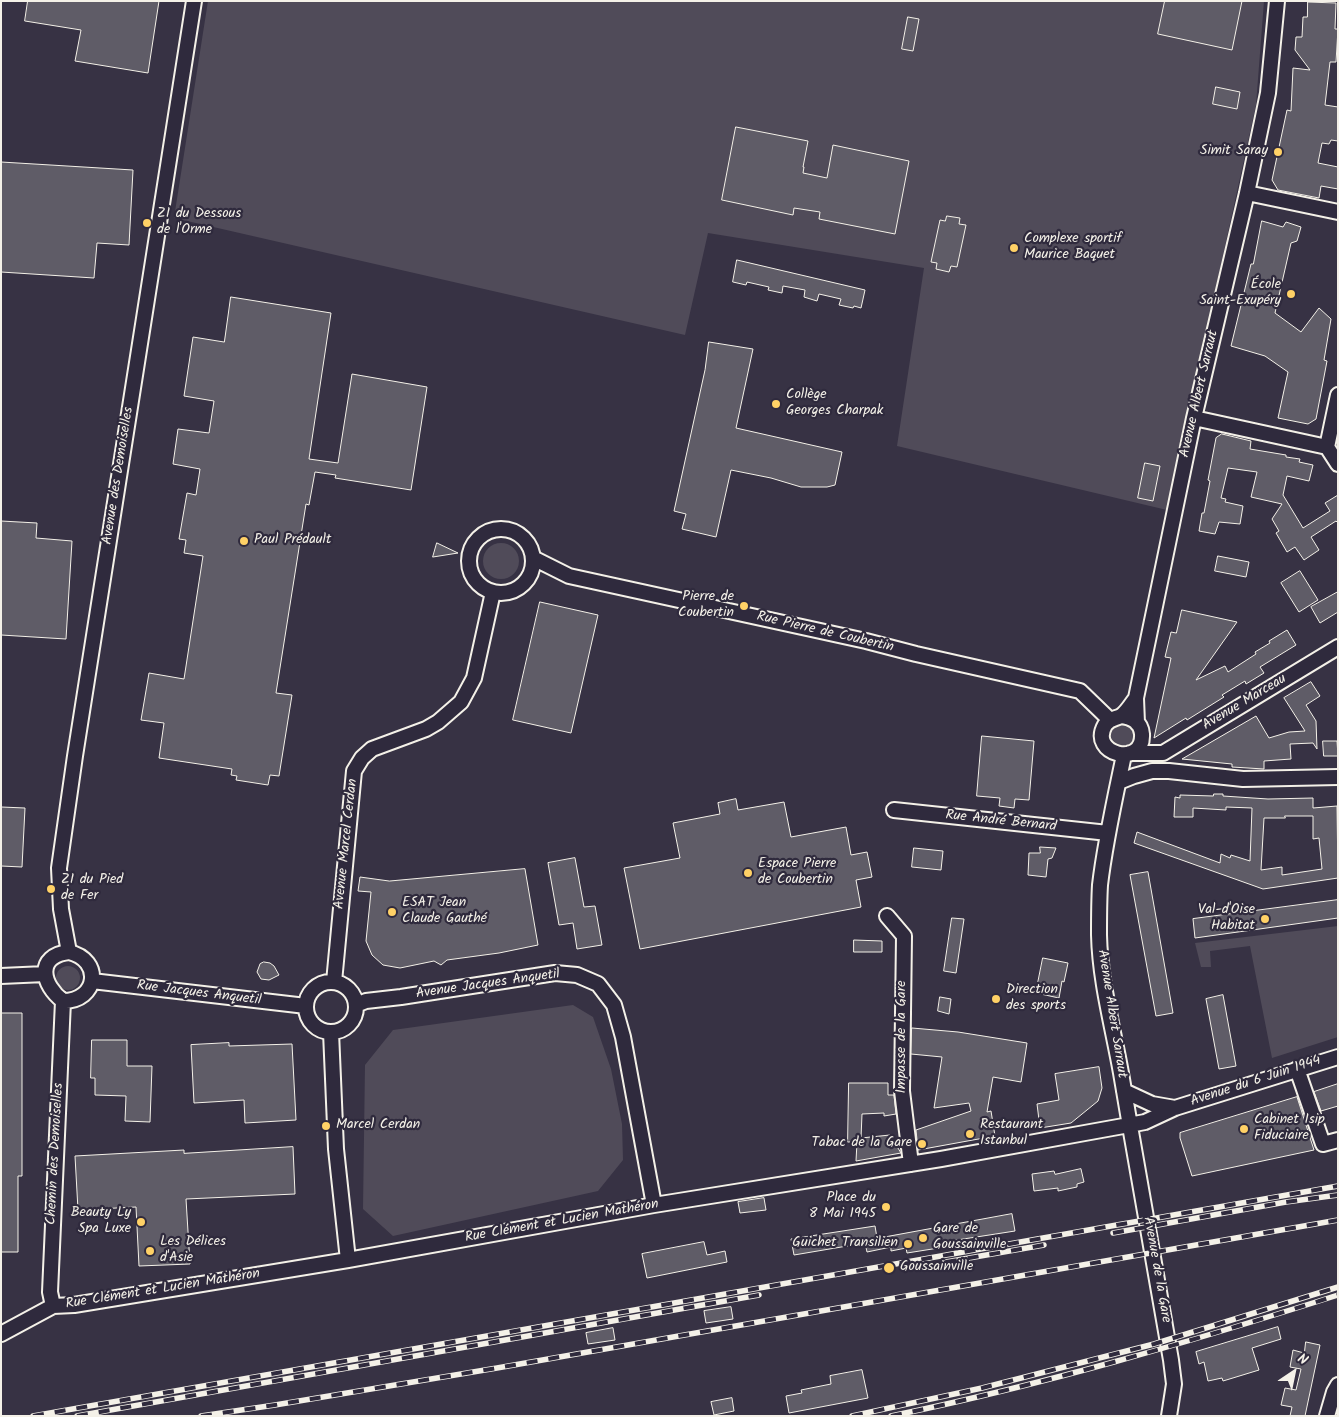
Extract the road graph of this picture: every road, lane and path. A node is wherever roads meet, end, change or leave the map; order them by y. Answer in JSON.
{"nodes":[{"id":1,"x":194,"y":1,"type":"edge"},
{"id":2,"x":1277,"y":1,"type":"edge"},
{"id":3,"x":1247,"y":193,"type":"junction"},
{"id":4,"x":1338,"y":212,"type":"edge"},
{"id":5,"x":1338,"y":395,"type":"edge"},
{"id":6,"x":1194,"y":418,"type":"junction"},
{"id":7,"x":1327,"y":447,"type":"junction"},
{"id":8,"x":1338,"y":464,"type":"edge"},
{"id":9,"x":533,"y":558,"type":"junction"},
{"id":10,"x":493,"y":592,"type":"junction"},
{"id":11,"x":1338,"y":647,"type":"edge"},
{"id":12,"x":1136,"y":698,"type":"junction"},
{"id":13,"x":1115,"y":718,"type":"junction"},
{"id":14,"x":1138,"y":723,"type":"junction"},
{"id":15,"x":1142,"y":740,"type":"junction"},
{"id":16,"x":1127,"y":754,"type":"junction"},
{"id":17,"x":1157,"y":754,"type":"junction"},
{"id":18,"x":1170,"y":771,"type":"junction"},
{"id":19,"x":1338,"y":777,"type":"edge"},
{"id":20,"x":1119,"y":782,"type":"junction"},
{"id":21,"x":894,"y":810,"type":"dead end"},
{"id":22,"x":1108,"y":833,"type":"junction"},
{"id":23,"x":887,"y":916,"type":"dead end"},
{"id":24,"x":69,"y":952,"type":"junction"},
{"id":25,"x":45,"y":974,"type":"junction"},
{"id":26,"x":1,"y":976,"type":"edge"},
{"id":27,"x":92,"y":981,"type":"junction"},
{"id":28,"x":334,"y":982,"type":"junction"},
{"id":29,"x":63,"y":1000,"type":"junction"},
{"id":30,"x":356,"y":1005,"type":"junction"},
{"id":31,"x":306,"y":1006,"type":"junction"},
{"id":32,"x":331,"y":1032,"type":"junction"},
{"id":33,"x":1338,"y":1057,"type":"edge"},
{"id":34,"x":1297,"y":1069,"type":"junction"},
{"id":35,"x":1124,"y":1092,"type":"junction"},
{"id":36,"x":1175,"y":1108,"type":"junction"},
{"id":37,"x":1129,"y":1125,"type":"junction"},
{"id":38,"x":1338,"y":1140,"type":"edge"},
{"id":39,"x":912,"y":1164,"type":"junction"},
{"id":40,"x":654,"y":1206,"type":"junction"},
{"id":41,"x":348,"y":1260,"type":"junction"},
{"id":42,"x":53,"y":1306,"type":"junction"},
{"id":43,"x":1,"y":1334,"type":"edge"},
{"id":44,"x":1338,"y":1385,"type":"edge"},
{"id":45,"x":1170,"y":1416,"type":"edge"},
{"id":46,"x":1327,"y":1416,"type":"edge"}],
"edges":[{"from":1,"to":24,"type":"street","name":"Avenue des Demoiselles"},
{"from":2,"to":3,"type":"street","name":"Avenue Albert Sarraut"},
{"from":3,"to":4,"type":"street"},
{"from":3,"to":6,"type":"street","name":"Avenue Albert Sarraut"},
{"from":5,"to":7,"type":"street"},
{"from":6,"to":7,"type":"street"},
{"from":6,"to":12,"type":"street","name":"Avenue Albert Sarraut"},
{"from":7,"to":8,"type":"street"},
{"from":9,"to":10,"type":"street"},
{"from":9,"to":10,"type":"street"},
{"from":9,"to":13,"type":"street","name":"Rue Pierre de Coubertin"},
{"from":10,"to":28,"type":"street","name":"Avenue Marcel Cerdan"},
{"from":11,"to":17,"type":"street","name":"Avenue Marceau"},
{"from":12,"to":13,"type":"street","name":"Avenue Albert Sarraut"},
{"from":12,"to":14,"type":"street","name":"Avenue Albert Sarraut"},
{"from":13,"to":14,"type":"street"},
{"from":13,"to":16,"type":"street","name":"Avenue Albert Sarraut"},
{"from":14,"to":15,"type":"street","name":"Avenue Albert Sarraut"},
{"from":15,"to":16,"type":"street"},
{"from":15,"to":17,"type":"street"},
{"from":16,"to":17,"type":"street"},
{"from":16,"to":20,"type":"street","name":"Avenue Albert Sarraut"},
{"from":17,"to":18,"type":"street"},
{"from":18,"to":19,"type":"street"},
{"from":18,"to":20,"type":"street"},
{"from":20,"to":22,"type":"street","name":"Avenue Albert Sarraut"},
{"from":21,"to":22,"type":"street","name":"Rue André Bernard"},
{"from":22,"to":35,"type":"street","name":"Avenue Albert Sarraut"},
{"from":23,"to":39,"type":"street","name":"Impasse de la Gare"},
{"from":24,"to":25,"type":"street"},
{"from":24,"to":27,"type":"street"},
{"from":25,"to":26,"type":"street"},
{"from":25,"to":29,"type":"street"},
{"from":27,"to":29,"type":"street"},
{"from":27,"to":31,"type":"street","name":"Rue Jacques Anquetil"},
{"from":28,"to":30,"type":"street"},
{"from":28,"to":31,"type":"street"},
{"from":29,"to":42,"type":"street","name":"Chemin des Demoiselles"},
{"from":30,"to":32,"type":"street"},
{"from":30,"to":40,"type":"street","name":"Avenue Jacques Anquetil"},
{"from":31,"to":32,"type":"street"},
{"from":32,"to":41,"type":"street"},
{"from":33,"to":34,"type":"street","name":"Avenue du 6 Juin 1944"},
{"from":34,"to":36,"type":"street","name":"Avenue du 6 Juin 1944"},
{"from":34,"to":38,"type":"street"},
{"from":35,"to":36,"type":"street","name":"Avenue du 6 Juin 1944"},
{"from":35,"to":37,"type":"street","name":"Avenue Albert Sarraut"},
{"from":36,"to":37,"type":"street","name":"Avenue du 6 Juin 1944"},
{"from":37,"to":39,"type":"street","name":"Rue Clément et Lucien Mathéron"},
{"from":37,"to":45,"type":"street","name":"Avenue de la Gare"},
{"from":39,"to":40,"type":"street","name":"Rue Clément et Lucien Mathéron"},
{"from":40,"to":41,"type":"street","name":"Rue Clément et Lucien Mathéron"},
{"from":41,"to":42,"type":"street","name":"Rue Clément et Lucien Mathéron"},
{"from":42,"to":43,"type":"street","name":"Rue Clément et Lucien Mathéron"},
{"from":44,"to":46,"type":"street"}]}
